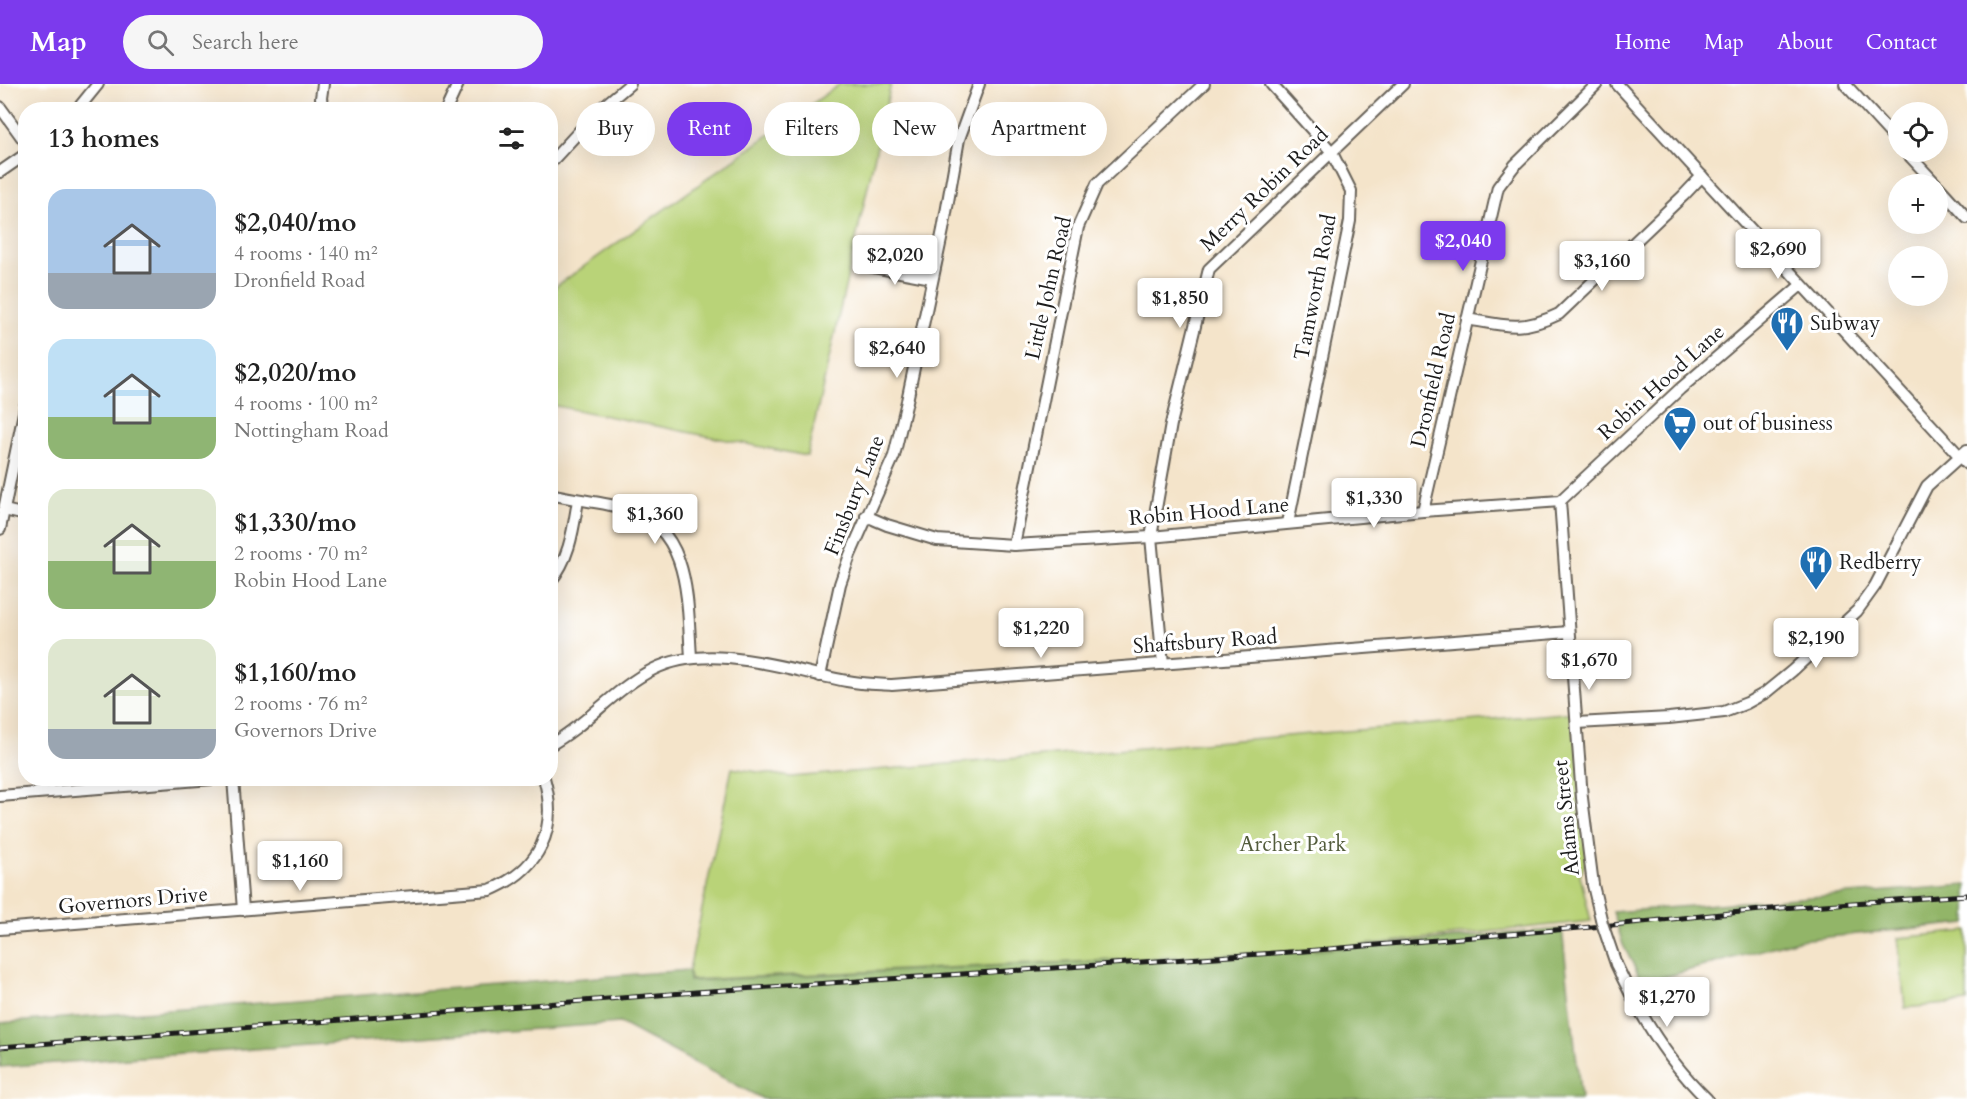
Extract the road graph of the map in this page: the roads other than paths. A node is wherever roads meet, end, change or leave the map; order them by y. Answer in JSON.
{"nodes":[{"id":1,"x":98,"y":84,"type":"edge"},
{"id":2,"x":323,"y":84,"type":"edge"},
{"id":3,"x":458,"y":84,"type":"edge"},
{"id":4,"x":630,"y":84,"type":"edge"},
{"id":5,"x":980,"y":84,"type":"edge"},
{"id":6,"x":1204,"y":84,"type":"edge"},
{"id":7,"x":1271,"y":84,"type":"edge"},
{"id":8,"x":1403,"y":84,"type":"edge"},
{"id":9,"x":1597,"y":84,"type":"edge"},
{"id":10,"x":1617,"y":84,"type":"edge"},
{"id":11,"x":1845,"y":84,"type":"edge"},
{"id":12,"x":83,"y":102,"type":"edge"},
{"id":13,"x":322,"y":102,"type":"edge"},
{"id":14,"x":450,"y":102,"type":"edge"},
{"id":15,"x":0,"y":107,"type":"edge"},
{"id":16,"x":1888,"y":131,"type":"edge"},
{"id":17,"x":18,"y":132,"type":"edge"},
{"id":18,"x":1331,"y":150,"type":"junction"},
{"id":19,"x":558,"y":154,"type":"edge"},
{"id":20,"x":18,"y":160,"type":"edge"},
{"id":21,"x":1915,"y":162,"type":"edge"},
{"id":22,"x":0,"y":172,"type":"edge"},
{"id":23,"x":1927,"y":174,"type":"edge"},
{"id":24,"x":1702,"y":176,"type":"junction"},
{"id":25,"x":1948,"y":197,"type":"edge"},
{"id":26,"x":1967,"y":218,"type":"edge"},
{"id":27,"x":863,"y":266,"type":"dead end"},
{"id":28,"x":932,"y":278,"type":"junction"},
{"id":29,"x":1801,"y":285,"type":"junction"},
{"id":30,"x":1467,"y":319,"type":"junction"},
{"id":31,"x":18,"y":442,"type":"edge"},
{"id":32,"x":1964,"y":457,"type":"edge"},
{"id":33,"x":558,"y":496,"type":"edge"},
{"id":34,"x":578,"y":500,"type":"junction"},
{"id":35,"x":1560,"y":501,"type":"junction"},
{"id":36,"x":4,"y":510,"type":"junction"},
{"id":37,"x":1423,"y":511,"type":"junction"},
{"id":38,"x":18,"y":513,"type":"edge"},
{"id":39,"x":866,"y":516,"type":"junction"},
{"id":40,"x":1287,"y":523,"type":"junction"},
{"id":41,"x":0,"y":529,"type":"edge"},
{"id":42,"x":1151,"y":537,"type":"junction"},
{"id":43,"x":1014,"y":546,"type":"junction"},
{"id":44,"x":558,"y":571,"type":"edge"},
{"id":45,"x":1569,"y":632,"type":"junction"},
{"id":46,"x":692,"y":657,"type":"junction"},
{"id":47,"x":1163,"y":664,"type":"junction"},
{"id":48,"x":820,"y":676,"type":"junction"},
{"id":49,"x":1577,"y":723,"type":"junction"},
{"id":50,"x":558,"y":739,"type":"edge"},
{"id":51,"x":83,"y":786,"type":"edge"},
{"id":52,"x":234,"y":786,"type":"edge"},
{"id":53,"x":545,"y":786,"type":"edge"},
{"id":54,"x":0,"y":796,"type":"edge"},
{"id":55,"x":243,"y":910,"type":"junction"},
{"id":56,"x":0,"y":929,"type":"edge"},
{"id":57,"x":1707,"y":1099,"type":"edge"}],
"edges":[{"from":1,"to":12,"type":"street"},
{"from":2,"to":13,"type":"street"},
{"from":3,"to":14,"type":"street"},
{"from":4,"to":19,"type":"street"},
{"from":5,"to":28,"type":"street","name":"Finsbury Lane"},
{"from":6,"to":43,"type":"street","name":"Little John Road"},
{"from":7,"to":18,"type":"street","name":"Tamworth Road"},
{"from":8,"to":18,"type":"street","name":"Merry Robin Road"},
{"from":9,"to":30,"type":"street","name":"Dronfield Road"},
{"from":10,"to":24,"type":"street"},
{"from":11,"to":16,"type":"street"},
{"from":15,"to":17,"type":"street"},
{"from":18,"to":40,"type":"street","name":"Tamworth Road"},
{"from":18,"to":42,"type":"street","name":"Merry Robin Road"},
{"from":20,"to":22,"type":"street"},
{"from":21,"to":23,"type":"street"},
{"from":24,"to":29,"type":"street"},
{"from":24,"to":30,"type":"street"},
{"from":25,"to":26,"type":"street"},
{"from":27,"to":28,"type":"street"},
{"from":28,"to":39,"type":"street","name":"Finsbury Lane"},
{"from":29,"to":32,"type":"street"},
{"from":29,"to":35,"type":"street","name":"Robin Hood Lane"},
{"from":30,"to":37,"type":"street","name":"Dronfield Road"},
{"from":31,"to":36,"type":"street"},
{"from":32,"to":49,"type":"street"},
{"from":33,"to":34,"type":"street"},
{"from":34,"to":44,"type":"street"},
{"from":34,"to":46,"type":"street"},
{"from":35,"to":37,"type":"street","name":"Robin Hood Lane"},
{"from":35,"to":45,"type":"street","name":"Adams Street"},
{"from":36,"to":38,"type":"street"},
{"from":36,"to":41,"type":"street"},
{"from":37,"to":40,"type":"street","name":"Robin Hood Lane"},
{"from":39,"to":43,"type":"street","name":"Robin Hood Lane"},
{"from":39,"to":48,"type":"street","name":"Finsbury Lane"},
{"from":40,"to":42,"type":"street","name":"Robin Hood Lane"},
{"from":42,"to":43,"type":"street","name":"Robin Hood Lane"},
{"from":42,"to":47,"type":"street","name":"Merry Robin Road"},
{"from":45,"to":47,"type":"street","name":"Shaftsbury Road"},
{"from":45,"to":49,"type":"street","name":"Adams Street"},
{"from":46,"to":48,"type":"street","name":"Shaftsbury Road"},
{"from":46,"to":50,"type":"street","name":"Shaftsbury Road"},
{"from":47,"to":48,"type":"street","name":"Shaftsbury Road"},
{"from":49,"to":57,"type":"street","name":"Adams Street","bridge":true},
{"from":51,"to":54,"type":"street"},
{"from":52,"to":55,"type":"street"},
{"from":53,"to":55,"type":"street","name":"Governors Drive"},
{"from":55,"to":56,"type":"street","name":"Governors Drive"}]}
